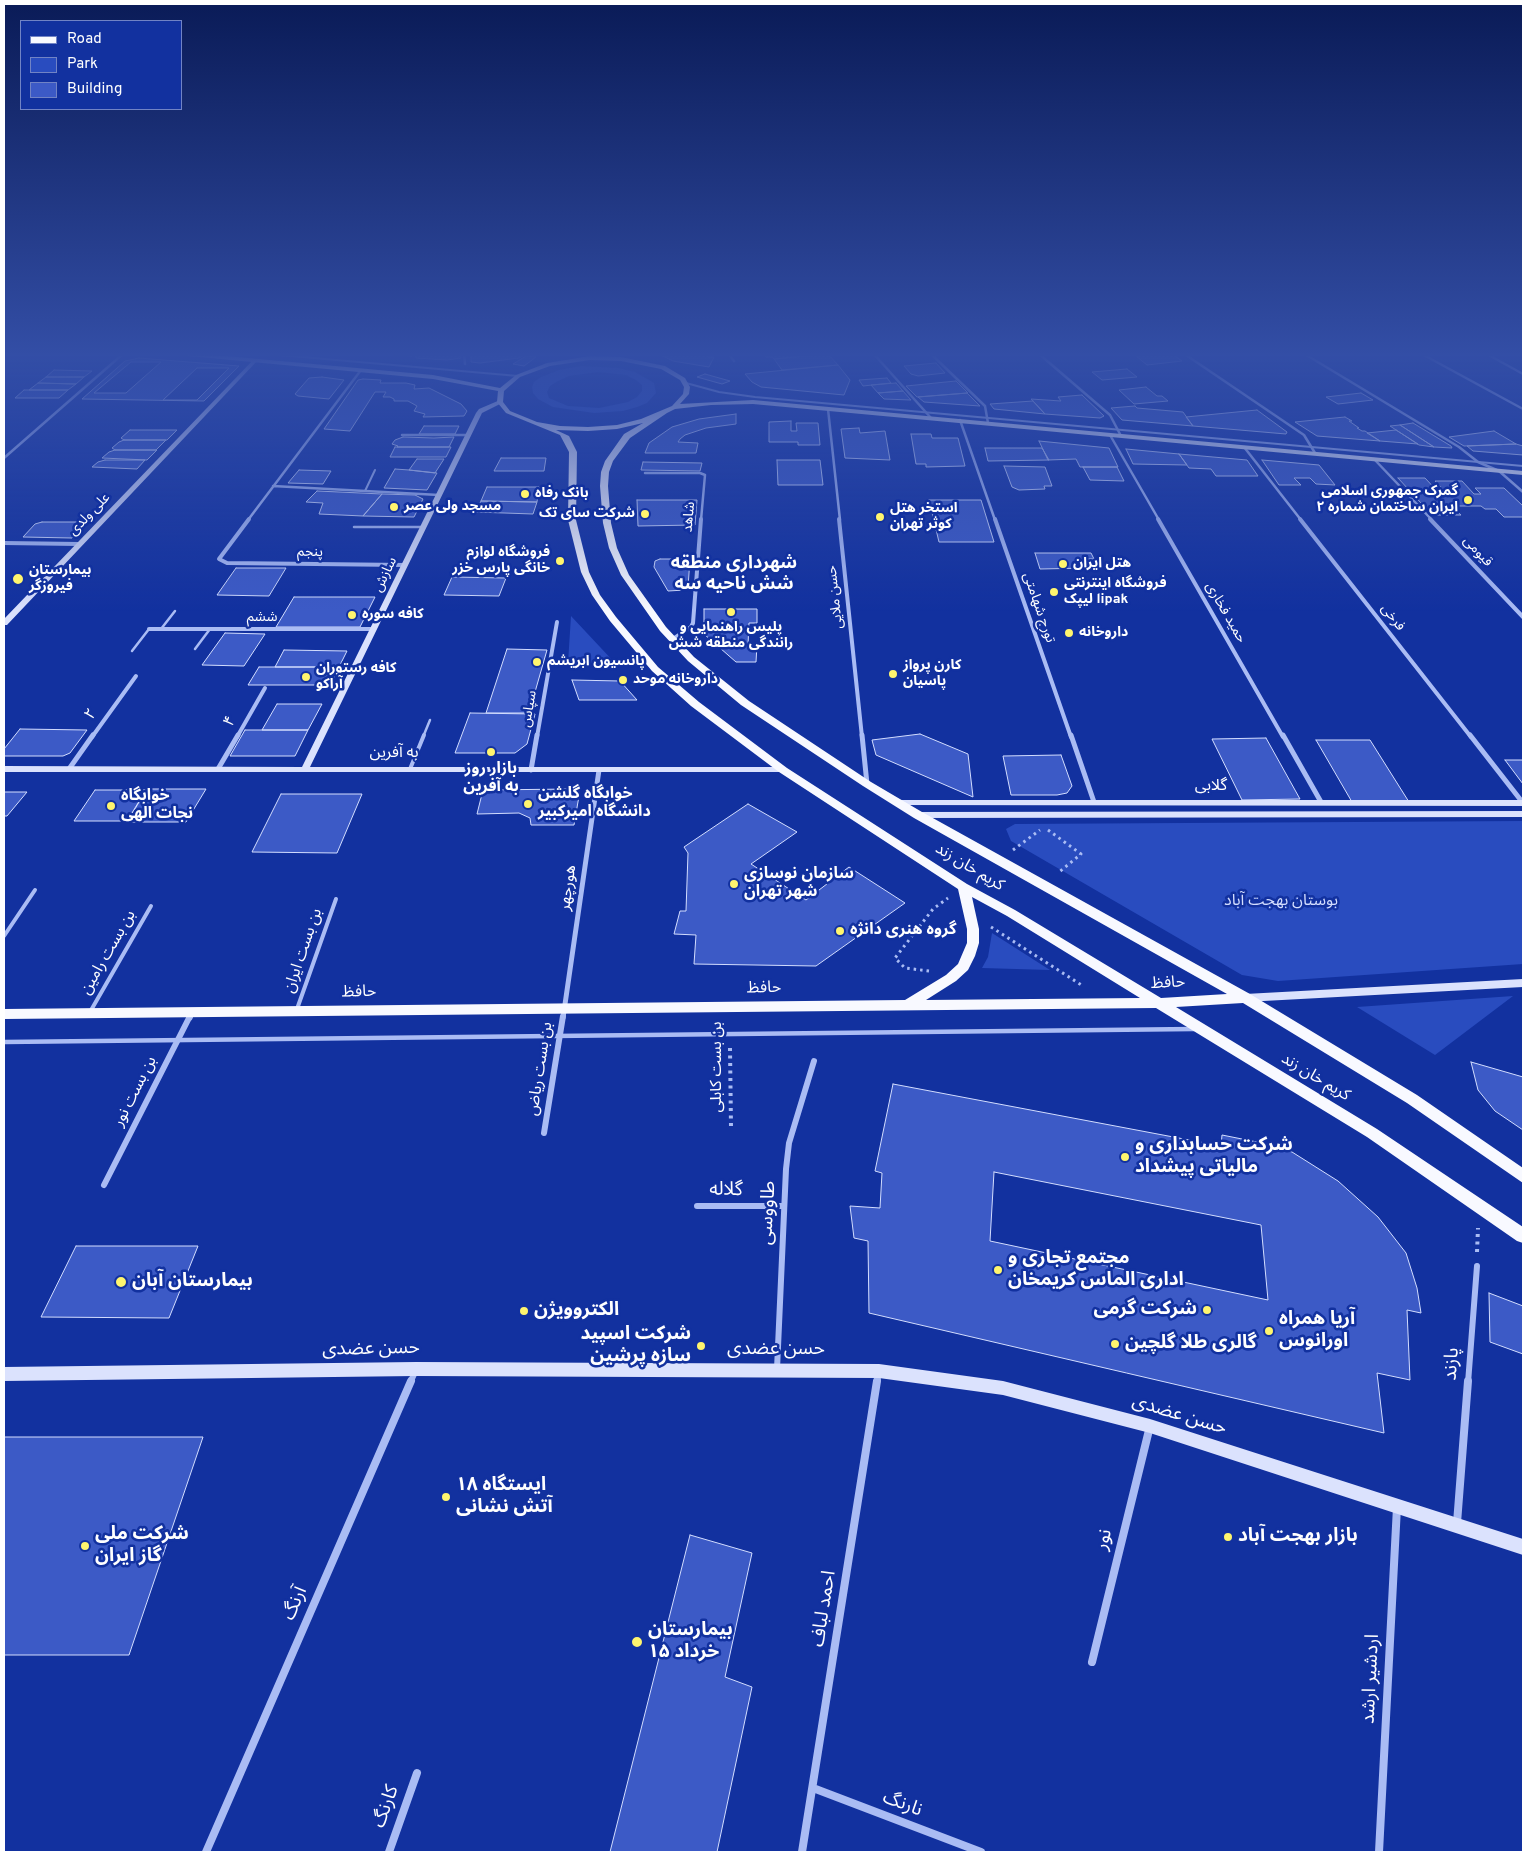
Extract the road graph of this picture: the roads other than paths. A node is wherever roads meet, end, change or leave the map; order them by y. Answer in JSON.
{"nodes":[{"id":1,"x":25,"y":440,"type":"edge"},
{"id":2,"x":178,"y":440,"type":"edge"},
{"id":3,"x":308,"y":440,"type":"edge"},
{"id":4,"x":466,"y":440,"type":"edge"},
{"id":5,"x":567,"y":440,"type":"edge"},
{"id":6,"x":624,"y":440,"type":"edge"},
{"id":7,"x":831,"y":440,"type":"edge"},
{"id":8,"x":967,"y":440,"type":"edge"},
{"id":9,"x":1113,"y":440,"type":"edge"},
{"id":10,"x":1178,"y":440,"type":"edge"},
{"id":11,"x":1195,"y":440,"type":"edge"},
{"id":12,"x":1307,"y":440,"type":"edge"},
{"id":13,"x":1447,"y":440,"type":"edge"},
{"id":14,"x":1244,"y":447,"type":"junction"},
{"id":15,"x":1314,"y":450,"type":"junction"},
{"id":16,"x":4,"y":458,"type":"edge"},
{"id":17,"x":1374,"y":458,"type":"junction"},
{"id":18,"x":1478,"y":462,"type":"junction"},
{"id":19,"x":1523,"y":466,"type":"edge"},
{"id":20,"x":375,"y":470,"type":"dead end"},
{"id":21,"x":1499,"y":471,"type":"junction"},
{"id":22,"x":645,"y":473,"type":"dead end"},
{"id":23,"x":1523,"y":473,"type":"edge"},
{"id":24,"x":273,"y":486,"type":"junction"},
{"id":25,"x":365,"y":491,"type":"junction"},
{"id":26,"x":1523,"y":492,"type":"edge"},
{"id":27,"x":440,"y":495,"type":"junction"},
{"id":28,"x":354,"y":526,"type":"dead end"},
{"id":29,"x":424,"y":527,"type":"junction"},
{"id":30,"x":4,"y":543,"type":"edge"},
{"id":31,"x":79,"y":544,"type":"junction"},
{"id":32,"x":404,"y":566,"type":"junction"},
{"id":33,"x":176,"y":610,"type":"dead end"},
{"id":34,"x":1523,"y":616,"type":"edge"},
{"id":35,"x":557,"y":622,"type":"dead end"},
{"id":36,"x":4,"y":623,"type":"edge"},
{"id":37,"x":210,"y":629,"type":"junction"},
{"id":38,"x":374,"y":629,"type":"junction"},
{"id":39,"x":149,"y":630,"type":"joint"},
{"id":40,"x":161,"y":630,"type":"junction"},
{"id":41,"x":673,"y":639,"type":"junction"},
{"id":42,"x":195,"y":648,"type":"dead end"},
{"id":43,"x":132,"y":651,"type":"dead end"},
{"id":44,"x":136,"y":676,"type":"dead end"},
{"id":45,"x":265,"y":688,"type":"dead end"},
{"id":46,"x":430,"y":720,"type":"dead end"},
{"id":47,"x":4,"y":769,"type":"edge"},
{"id":48,"x":69,"y":769,"type":"junction"},
{"id":49,"x":218,"y":769,"type":"junction"},
{"id":50,"x":305,"y":769,"type":"junction"},
{"id":51,"x":410,"y":769,"type":"junction"},
{"id":52,"x":531,"y":770,"type":"junction"},
{"id":53,"x":598,"y":770,"type":"junction"},
{"id":54,"x":784,"y":770,"type":"junction"},
{"id":55,"x":867,"y":784,"type":"junction"},
{"id":56,"x":1094,"y":802,"type":"junction"},
{"id":57,"x":1321,"y":802,"type":"junction"},
{"id":58,"x":898,"y":803,"type":"junction"},
{"id":59,"x":1523,"y":803,"type":"edge"},
{"id":60,"x":1099,"y":813,"type":"junction"},
{"id":61,"x":1327,"y":814,"type":"junction"},
{"id":62,"x":1523,"y":814,"type":"edge"},
{"id":63,"x":918,"y":815,"type":"junction"},
{"id":64,"x":962,"y":887,"type":"junction"},
{"id":65,"x":35,"y":890,"type":"dead end"},
{"id":66,"x":336,"y":899,"type":"dead end"},
{"id":67,"x":151,"y":906,"type":"dead end"},
{"id":68,"x":4,"y":936,"type":"edge"},
{"id":69,"x":1523,"y":982,"type":"edge"},
{"id":70,"x":1245,"y":998,"type":"junction"},
{"id":71,"x":1158,"y":1003,"type":"junction"},
{"id":72,"x":907,"y":1006,"type":"junction"},
{"id":73,"x":564,"y":1009,"type":"junction"},
{"id":74,"x":192,"y":1012,"type":"junction"},
{"id":75,"x":296,"y":1012,"type":"junction"},
{"id":76,"x":4,"y":1014,"type":"edge"},
{"id":77,"x":89,"y":1014,"type":"junction"},
{"id":78,"x":1202,"y":1029,"type":"junction"},
{"id":79,"x":560,"y":1036,"type":"junction"},
{"id":80,"x":178,"y":1040,"type":"junction"},
{"id":81,"x":4,"y":1042,"type":"edge"},
{"id":82,"x":814,"y":1062,"type":"dead end"},
{"id":83,"x":544,"y":1133,"type":"dead end"},
{"id":84,"x":1523,"y":1176,"type":"edge"},
{"id":85,"x":104,"y":1185,"type":"dead end"},
{"id":86,"x":698,"y":1206,"type":"dead end"},
{"id":87,"x":784,"y":1206,"type":"junction"},
{"id":88,"x":1523,"y":1236,"type":"edge"},
{"id":89,"x":1477,"y":1266,"type":"road end"},
{"id":90,"x":416,"y":1369,"type":"junction"},
{"id":91,"x":776,"y":1370,"type":"junction"},
{"id":92,"x":879,"y":1371,"type":"junction"},
{"id":93,"x":4,"y":1374,"type":"edge"},
{"id":94,"x":1150,"y":1426,"type":"junction"},
{"id":95,"x":1397,"y":1507,"type":"junction"},
{"id":96,"x":1456,"y":1526,"type":"junction"},
{"id":97,"x":1523,"y":1547,"type":"edge"},
{"id":98,"x":1092,"y":1662,"type":"dead end"},
{"id":99,"x":417,"y":1773,"type":"dead end"},
{"id":100,"x":813,"y":1788,"type":"junction"},
{"id":101,"x":206,"y":1852,"type":"edge"},
{"id":102,"x":389,"y":1852,"type":"edge"},
{"id":103,"x":802,"y":1852,"type":"edge"},
{"id":104,"x":981,"y":1852,"type":"edge"},
{"id":105,"x":1379,"y":1852,"type":"edge"}],
"edges":[{"from":1,"to":16,"type":"street"},
{"from":2,"to":31,"type":"street","name":"علی ولدی"},
{"from":3,"to":24,"type":"street"},
{"from":4,"to":27,"type":"street","name":"سازش"},
{"from":5,"to":54,"type":"main road","name":"کریم خان زند"},
{"from":6,"to":41,"type":"main road","name":"کریم خان زند"},
{"from":7,"to":55,"type":"street","name":"حسن ملایی"},
{"from":8,"to":56,"type":"street","name":"تورج شهامتی"},
{"from":9,"to":57,"type":"street","name":"حمید فخاری"},
{"from":10,"to":14,"type":"main road"},
{"from":11,"to":15,"type":"lane"},
{"from":12,"to":15,"type":"street"},
{"from":13,"to":18,"type":"street"},
{"from":14,"to":15,"type":"main road"},
{"from":14,"to":59,"type":"street","name":"فرخی"},
{"from":15,"to":17,"type":"main road"},
{"from":15,"to":18,"type":"lane"},
{"from":17,"to":21,"type":"main road"},
{"from":17,"to":34,"type":"street","name":"قیومی"},
{"from":18,"to":19,"type":"lane"},
{"from":18,"to":21,"type":"street"},
{"from":20,"to":25,"type":"lane"},
{"from":21,"to":23,"type":"main road"},
{"from":21,"to":26,"type":"street"},
{"from":22,"to":41,"type":"street","name":"شاهد"},
{"from":24,"to":25,"type":"street"},
{"from":24,"to":32,"type":"street","name":"پنجم"},
{"from":25,"to":27,"type":"street"},
{"from":27,"to":29,"type":"street","name":"سازش"},
{"from":28,"to":29,"type":"lane"},
{"from":29,"to":32,"type":"street","name":"سازش"},
{"from":30,"to":31,"type":"street"},
{"from":31,"to":36,"type":"street","name":"علی ولدی"},
{"from":32,"to":38,"type":"street","name":"سازش"},
{"from":33,"to":40,"type":"lane"},
{"from":35,"to":52,"type":"street","name":"سپاس"},
{"from":37,"to":38,"type":"street","name":"ششم"},
{"from":37,"to":40,"type":"street","name":"ششم"},
{"from":37,"to":42,"type":"lane"},
{"from":38,"to":50,"type":"street","name":"سازش"},
{"from":39,"to":40,"type":"street","name":"ششم"},
{"from":39,"to":43,"type":"lane"},
{"from":41,"to":55,"type":"main road","name":"کریم خان زند"},
{"from":44,"to":48,"type":"street","name":"۲"},
{"from":45,"to":49,"type":"street","name":"۴"},
{"from":46,"to":51,"type":"lane"},
{"from":47,"to":48,"type":"street","name":"به آفرین"},
{"from":48,"to":49,"type":"street","name":"به آفرین"},
{"from":49,"to":50,"type":"street","name":"به آفرین"},
{"from":50,"to":51,"type":"street","name":"به آفرین"},
{"from":51,"to":52,"type":"street","name":"به آفرین"},
{"from":52,"to":53,"type":"street","name":"به آفرین"},
{"from":53,"to":54,"type":"street","name":"به آفرین"},
{"from":53,"to":73,"type":"street","name":"هورچهر"},
{"from":54,"to":64,"type":"main road","name":"کریم خان زند"},
{"from":55,"to":58,"type":"main road","name":"کریم خان زند"},
{"from":56,"to":57,"type":"street","name":"گلابی"},
{"from":56,"to":58,"type":"street","name":"گلابی"},
{"from":56,"to":60,"type":"street"},
{"from":57,"to":59,"type":"street","name":"گلابی"},
{"from":57,"to":61,"type":"street"},
{"from":58,"to":63,"type":"main road","name":"کریم خان زند"},
{"from":60,"to":61,"type":"street","name":"گلابی"},
{"from":60,"to":63,"type":"street","name":"گلابی"},
{"from":61,"to":62,"type":"street","name":"گلابی"},
{"from":63,"to":70,"type":"main road","name":"کریم خان زند"},
{"from":64,"to":71,"type":"main road","name":"کریم خان زند"},
{"from":64,"to":72,"type":"main road"},
{"from":65,"to":68,"type":"lane"},
{"from":66,"to":75,"type":"lane","name":"بن بست ایران"},
{"from":67,"to":77,"type":"lane","name":"بن بست رامین"},
{"from":69,"to":70,"type":"street","name":"حافظ"},
{"from":70,"to":71,"type":"main road","name":"حافظ"},
{"from":70,"to":84,"type":"main road","name":"کریم خان زند"},
{"from":71,"to":72,"type":"main road","name":"حافظ"},
{"from":71,"to":78,"type":"main road","name":"کریم خان زند"},
{"from":72,"to":73,"type":"main road","name":"حافظ"},
{"from":73,"to":75,"type":"main road","name":"حافظ"},
{"from":73,"to":79,"type":"street","name":"بن بست ریاض"},
{"from":74,"to":75,"type":"main road","name":"حافظ"},
{"from":74,"to":77,"type":"main road","name":"حافظ"},
{"from":74,"to":80,"type":"street","name":"بن بست نور"},
{"from":76,"to":77,"type":"main road","name":"حافظ"},
{"from":78,"to":79,"type":"lane"},
{"from":78,"to":88,"type":"main road","name":"کریم خان زند"},
{"from":79,"to":80,"type":"lane"},
{"from":79,"to":83,"type":"street","name":"بن بست ریاض"},
{"from":80,"to":81,"type":"lane"},
{"from":80,"to":85,"type":"street","name":"بن بست نور"},
{"from":82,"to":87,"type":"street","name":"طاووسی"},
{"from":86,"to":87,"type":"street","name":"گلاله"},
{"from":87,"to":91,"type":"street","name":"طاووسی"},
{"from":89,"to":96,"type":"street","name":"پازند"},
{"from":90,"to":91,"type":"street","name":"حسن عضدی"},
{"from":90,"to":93,"type":"street","name":"حسن عضدی"},
{"from":90,"to":101,"type":"street","name":"آرنگ"},
{"from":91,"to":92,"type":"street","name":"حسن عضدی"},
{"from":92,"to":94,"type":"street","name":"حسن عضدی"},
{"from":92,"to":100,"type":"street","name":"احمد لباف"},
{"from":94,"to":95,"type":"street","name":"حسن عضدی"},
{"from":94,"to":98,"type":"street","name":"نور"},
{"from":95,"to":96,"type":"street","name":"حسن عضدی"},
{"from":95,"to":105,"type":"street","name":"اردشیر ارشد"},
{"from":96,"to":97,"type":"street","name":"حسن عضدی"},
{"from":99,"to":102,"type":"street","name":"کارنگ"},
{"from":100,"to":103,"type":"street","name":"احمد لباف"},
{"from":100,"to":104,"type":"street","name":"نارنگ"}]}
